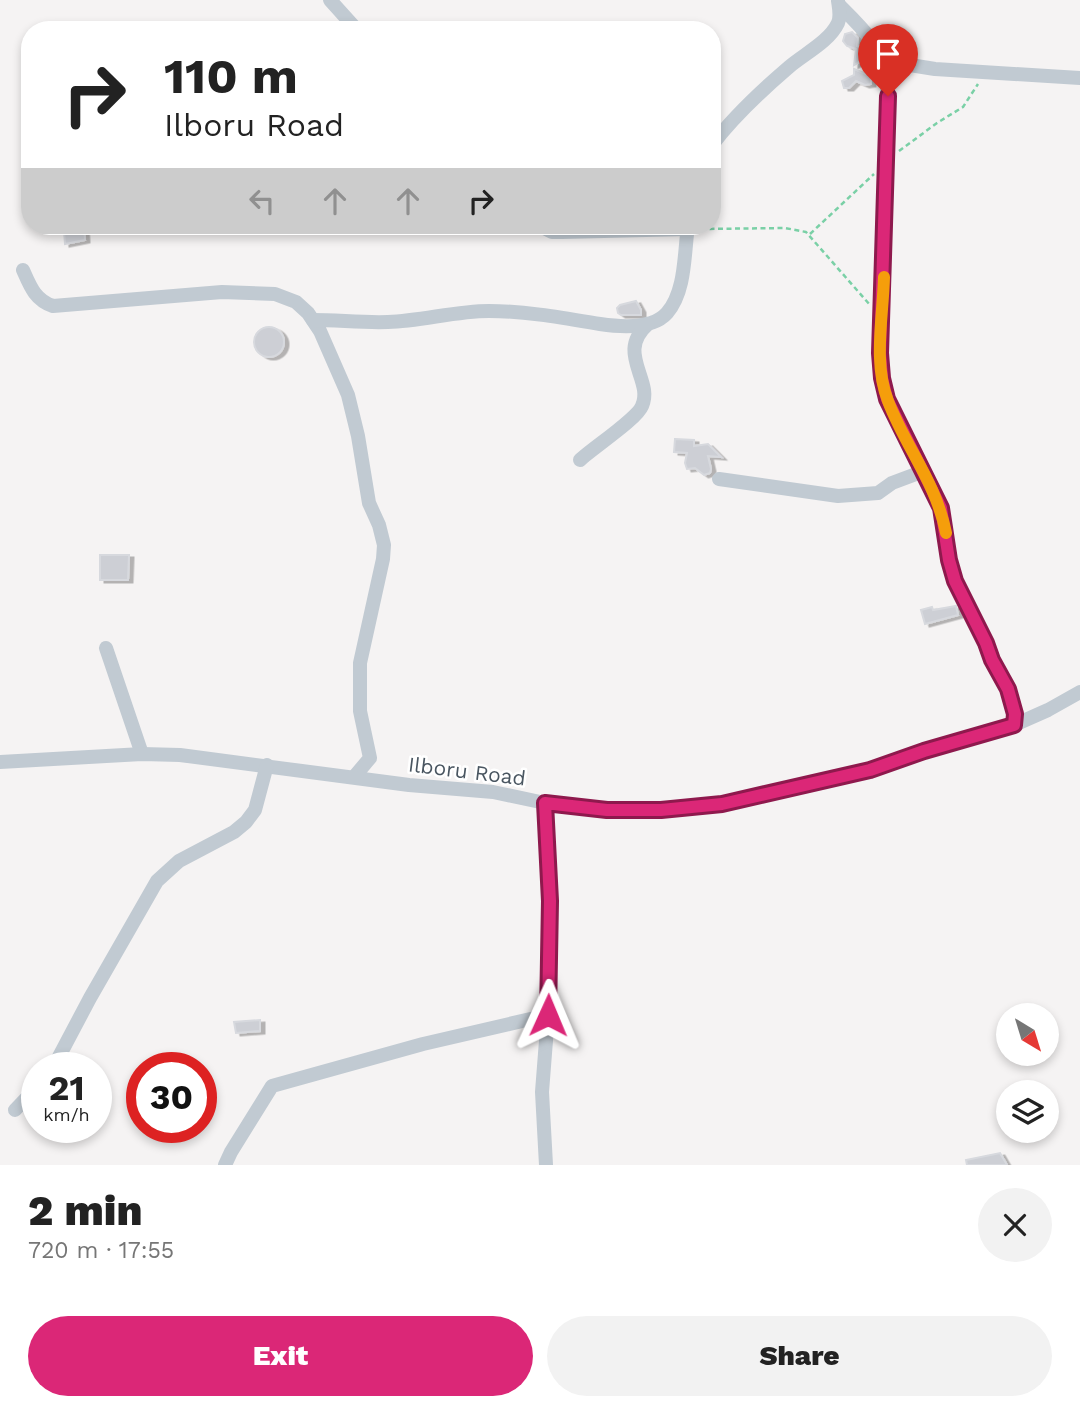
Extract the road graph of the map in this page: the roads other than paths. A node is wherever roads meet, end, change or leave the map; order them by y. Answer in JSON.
{"nodes":[{"id":1,"x":330,"y":0,"type":"edge"},
{"id":2,"x":838,"y":3,"type":"edge"},
{"id":3,"x":349,"y":21,"type":"edge"},
{"id":4,"x":885,"y":61,"type":"junction"},
{"id":5,"x":1080,"y":78,"type":"edge"},
{"id":6,"x":721,"y":133,"type":"edge"},
{"id":7,"x":687,"y":235,"type":"edge"},
{"id":8,"x":23,"y":270,"type":"dead end"},
{"id":9,"x":313,"y":320,"type":"junction"},
{"id":10,"x":648,"y":324,"type":"junction"},
{"id":11,"x":580,"y":460,"type":"dead end"},
{"id":12,"x":923,"y":471,"type":"junction"},
{"id":13,"x":719,"y":479,"type":"dead end"},
{"id":14,"x":106,"y":648,"type":"dead end"},
{"id":15,"x":1080,"y":693,"type":"edge"},
{"id":16,"x":1014,"y":725,"type":"junction"},
{"id":17,"x":142,"y":754,"type":"junction"},
{"id":18,"x":0,"y":762,"type":"edge"},
{"id":19,"x":267,"y":765,"type":"junction"},
{"id":20,"x":354,"y":777,"type":"junction"},
{"id":21,"x":545,"y":803,"type":"junction"},
{"id":22,"x":548,"y":1015,"type":"junction"},
{"id":23,"x":61,"y":1052,"type":"edge"},
{"id":24,"x":21,"y":1104,"type":"edge"},
{"id":25,"x":15,"y":1110,"type":"dead end"},
{"id":26,"x":225,"y":1165,"type":"edge"},
{"id":27,"x":546,"y":1165,"type":"edge"}],
"edges":[{"from":1,"to":3,"type":"street"},
{"from":2,"to":4,"type":"street"},
{"from":2,"to":6,"type":"street"},
{"from":4,"to":5,"type":"street"},
{"from":4,"to":12,"type":"street"},
{"from":7,"to":10,"type":"street"},
{"from":8,"to":9,"type":"street"},
{"from":9,"to":10,"type":"street"},
{"from":9,"to":20,"type":"street"},
{"from":10,"to":11,"type":"street"},
{"from":12,"to":13,"type":"street"},
{"from":12,"to":16,"type":"street"},
{"from":14,"to":17,"type":"street"},
{"from":15,"to":16,"type":"street","name":"Ilboru Road"},
{"from":16,"to":21,"type":"street","name":"Ilboru Road"},
{"from":17,"to":18,"type":"street","name":"Ilboru Road"},
{"from":17,"to":19,"type":"street","name":"Ilboru Road"},
{"from":19,"to":20,"type":"street","name":"Ilboru Road"},
{"from":19,"to":23,"type":"street"},
{"from":20,"to":21,"type":"street","name":"Ilboru Road"},
{"from":21,"to":22,"type":"street"},
{"from":22,"to":26,"type":"street"},
{"from":22,"to":27,"type":"street"},
{"from":24,"to":25,"type":"street"}]}
